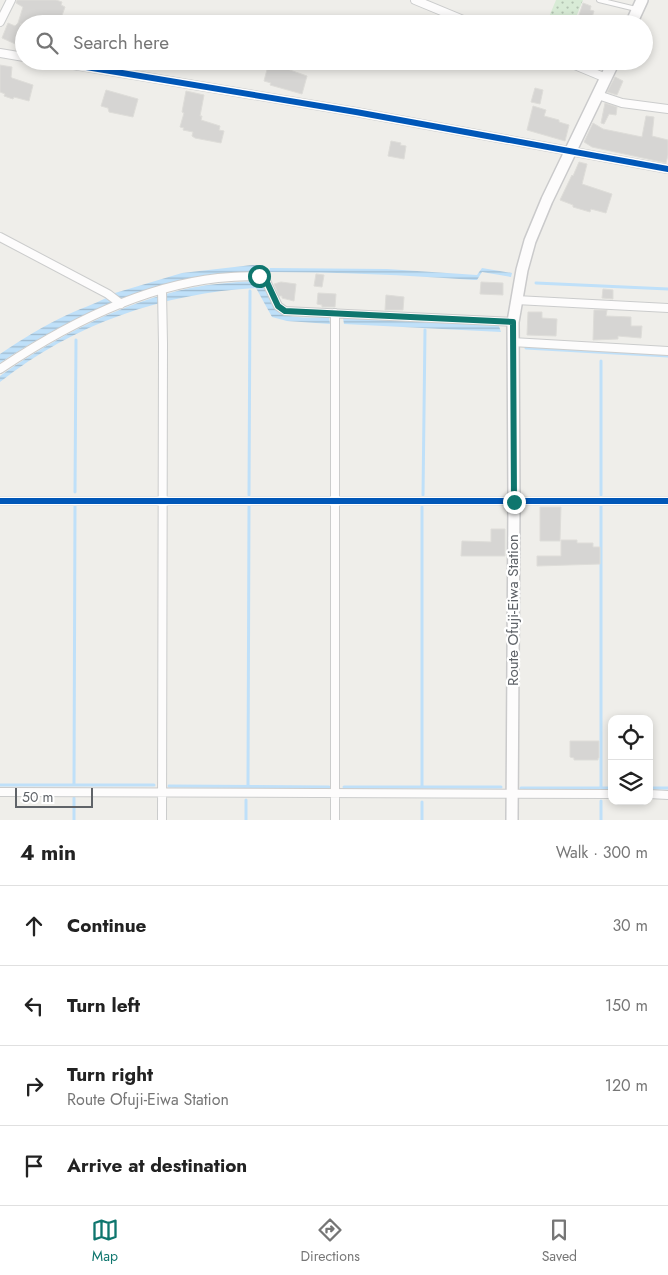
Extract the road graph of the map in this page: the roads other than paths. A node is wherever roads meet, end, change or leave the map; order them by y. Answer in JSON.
{"nodes":[{"id":1,"x":11,"y":0,"type":"edge"},
{"id":2,"x":415,"y":0,"type":"edge"},
{"id":3,"x":599,"y":0,"type":"edge"},
{"id":4,"x":640,"y":4,"type":"edge"},
{"id":5,"x":451,"y":15,"type":"edge"},
{"id":6,"x":0,"y":22,"type":"edge"},
{"id":7,"x":0,"y":53,"type":"edge"},
{"id":8,"x":15,"y":56,"type":"edge"},
{"id":9,"x":104,"y":70,"type":"edge"},
{"id":10,"x":587,"y":70,"type":"edge"},
{"id":11,"x":610,"y":70,"type":"edge"},
{"id":12,"x":606,"y":78,"type":"junction"},
{"id":13,"x":598,"y":95,"type":"junction"},
{"id":14,"x":668,"y":110,"type":"edge"},
{"id":15,"x":570,"y":152,"type":"junction"},
{"id":16,"x":668,"y":169,"type":"edge"},
{"id":17,"x":0,"y":237,"type":"edge"},
{"id":18,"x":162,"y":292,"type":"junction"},
{"id":19,"x":516,"y":300,"type":"junction"},
{"id":20,"x":121,"y":304,"type":"junction"},
{"id":21,"x":668,"y":308,"type":"edge"},
{"id":22,"x":335,"y":313,"type":"junction"},
{"id":23,"x":513,"y":322,"type":"junction"},
{"id":24,"x":512,"y":342,"type":"junction"},
{"id":25,"x":668,"y":351,"type":"edge"},
{"id":26,"x":0,"y":369,"type":"edge"},
{"id":27,"x":335,"y":500,"type":"junction"},
{"id":28,"x":0,"y":501,"type":"edge"},
{"id":29,"x":163,"y":501,"type":"junction"},
{"id":30,"x":668,"y":501,"type":"edge"},
{"id":31,"x":514,"y":502,"type":"junction"},
{"id":32,"x":0,"y":792,"type":"edge"},
{"id":33,"x":162,"y":792,"type":"junction"},
{"id":34,"x":335,"y":793,"type":"junction"},
{"id":35,"x":512,"y":793,"type":"junction"},
{"id":36,"x":608,"y":794,"type":"edge"},
{"id":37,"x":653,"y":794,"type":"edge"},
{"id":38,"x":668,"y":795,"type":"edge"},
{"id":39,"x":162,"y":820,"type":"edge"},
{"id":40,"x":335,"y":820,"type":"edge"},
{"id":41,"x":512,"y":820,"type":"edge"}],
"edges":[{"from":1,"to":6,"type":"street"},
{"from":2,"to":5,"type":"street"},
{"from":3,"to":4,"type":"lane"},
{"from":7,"to":8,"type":"street"},
{"from":9,"to":15,"type":"street"},
{"from":10,"to":12,"type":"street"},
{"from":11,"to":12,"type":"main road","name":"Route Ofuji-Eiwa Station"},
{"from":12,"to":13,"type":"main road","name":"Route Ofuji-Eiwa Station"},
{"from":13,"to":14,"type":"street"},
{"from":13,"to":15,"type":"main road","name":"Route Ofuji-Eiwa Station"},
{"from":15,"to":16,"type":"street"},
{"from":15,"to":19,"type":"main road","name":"Route Ofuji-Eiwa Station"},
{"from":17,"to":20,"type":"street"},
{"from":18,"to":20,"type":"street"},
{"from":18,"to":22,"type":"street"},
{"from":18,"to":29,"type":"street"},
{"from":19,"to":21,"type":"street"},
{"from":19,"to":23,"type":"main road","name":"Route Ofuji-Eiwa Station"},
{"from":20,"to":26,"type":"street"},
{"from":22,"to":23,"type":"street"},
{"from":22,"to":27,"type":"street"},
{"from":23,"to":24,"type":"main road","name":"Route Ofuji-Eiwa Station"},
{"from":24,"to":25,"type":"street"},
{"from":24,"to":31,"type":"main road","name":"Route Ofuji-Eiwa Station"},
{"from":27,"to":29,"type":"street"},
{"from":27,"to":31,"type":"street"},
{"from":27,"to":34,"type":"street"},
{"from":28,"to":29,"type":"street"},
{"from":29,"to":33,"type":"street"},
{"from":30,"to":31,"type":"street"},
{"from":31,"to":35,"type":"main road","name":"Route Ofuji-Eiwa Station"},
{"from":32,"to":33,"type":"street"},
{"from":33,"to":34,"type":"street"},
{"from":33,"to":39,"type":"street"},
{"from":34,"to":35,"type":"street"},
{"from":34,"to":40,"type":"street"},
{"from":35,"to":36,"type":"street"},
{"from":35,"to":41,"type":"main road","name":"Route Ofuji-Eiwa Station"},
{"from":37,"to":38,"type":"street"}]}
